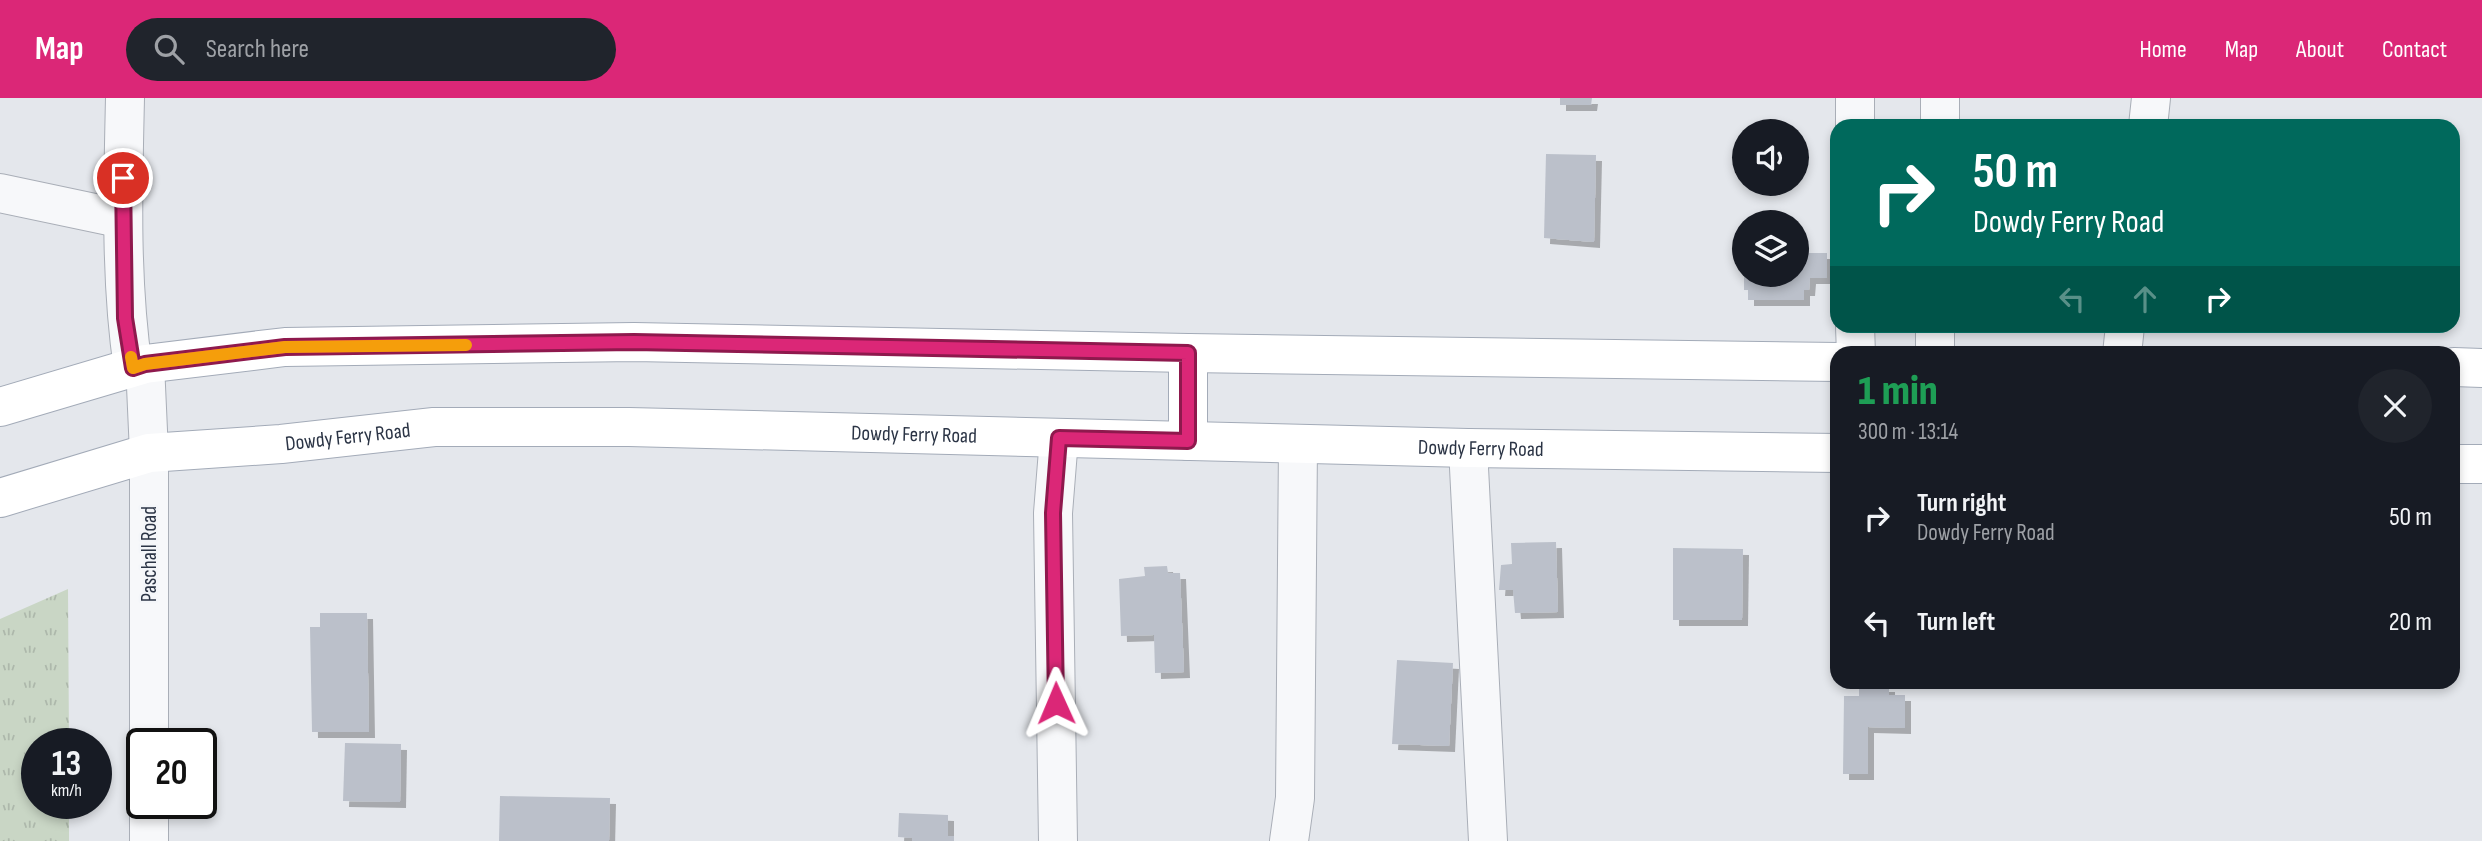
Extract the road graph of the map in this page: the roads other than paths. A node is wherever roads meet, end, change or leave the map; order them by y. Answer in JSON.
{"nodes":[{"id":1,"x":125,"y":98,"type":"edge"},
{"id":2,"x":1856,"y":98,"type":"edge"},
{"id":3,"x":1940,"y":98,"type":"edge"},
{"id":4,"x":2151,"y":98,"type":"edge"},
{"id":5,"x":1855,"y":119,"type":"edge"},
{"id":6,"x":1940,"y":119,"type":"edge"},
{"id":7,"x":2149,"y":119,"type":"edge"},
{"id":8,"x":0,"y":193,"type":"edge"},
{"id":9,"x":123,"y":219,"type":"junction"},
{"id":10,"x":1188,"y":353,"type":"junction"},
{"id":11,"x":1830,"y":362,"type":"edge"},
{"id":12,"x":139,"y":366,"type":"junction"},
{"id":13,"x":2460,"y":368,"type":"edge"},
{"id":14,"x":2482,"y":368,"type":"edge"},
{"id":15,"x":0,"y":407,"type":"edge"},
{"id":16,"x":1059,"y":438,"type":"junction"},
{"id":17,"x":1188,"y":441,"type":"junction"},
{"id":18,"x":1298,"y":444,"type":"junction"},
{"id":19,"x":1468,"y":448,"type":"junction"},
{"id":20,"x":149,"y":453,"type":"junction"},
{"id":21,"x":1830,"y":453,"type":"edge"},
{"id":22,"x":2460,"y":464,"type":"edge"},
{"id":23,"x":2482,"y":464,"type":"edge"},
{"id":24,"x":0,"y":498,"type":"edge"},
{"id":25,"x":149,"y":728,"type":"edge"},
{"id":26,"x":149,"y":819,"type":"edge"},
{"id":27,"x":149,"y":841,"type":"edge"},
{"id":28,"x":1058,"y":841,"type":"edge"},
{"id":29,"x":1289,"y":841,"type":"edge"},
{"id":30,"x":1488,"y":841,"type":"edge"}],
"edges":[{"from":1,"to":9,"type":"street","name":"Paschall Road"},
{"from":2,"to":5,"type":"street"},
{"from":3,"to":6,"type":"street"},
{"from":4,"to":7,"type":"street"},
{"from":8,"to":9,"type":"street"},
{"from":9,"to":12,"type":"street","name":"Paschall Road"},
{"from":10,"to":11,"type":"main road"},
{"from":10,"to":12,"type":"main road"},
{"from":10,"to":17,"type":"main road"},
{"from":12,"to":15,"type":"main road"},
{"from":12,"to":20,"type":"street","name":"Paschall Road"},
{"from":13,"to":14,"type":"main road"},
{"from":16,"to":17,"type":"main road","name":"Dowdy Ferry Road"},
{"from":16,"to":20,"type":"main road","name":"Dowdy Ferry Road"},
{"from":16,"to":28,"type":"street"},
{"from":17,"to":18,"type":"main road","name":"Dowdy Ferry Road"},
{"from":18,"to":19,"type":"main road","name":"Dowdy Ferry Road"},
{"from":18,"to":29,"type":"street"},
{"from":19,"to":21,"type":"main road","name":"Dowdy Ferry Road"},
{"from":19,"to":30,"type":"street"},
{"from":20,"to":24,"type":"main road","name":"Dowdy Ferry Road"},
{"from":20,"to":25,"type":"street","name":"Paschall Road"},
{"from":22,"to":23,"type":"main road"},
{"from":26,"to":27,"type":"street"}]}
